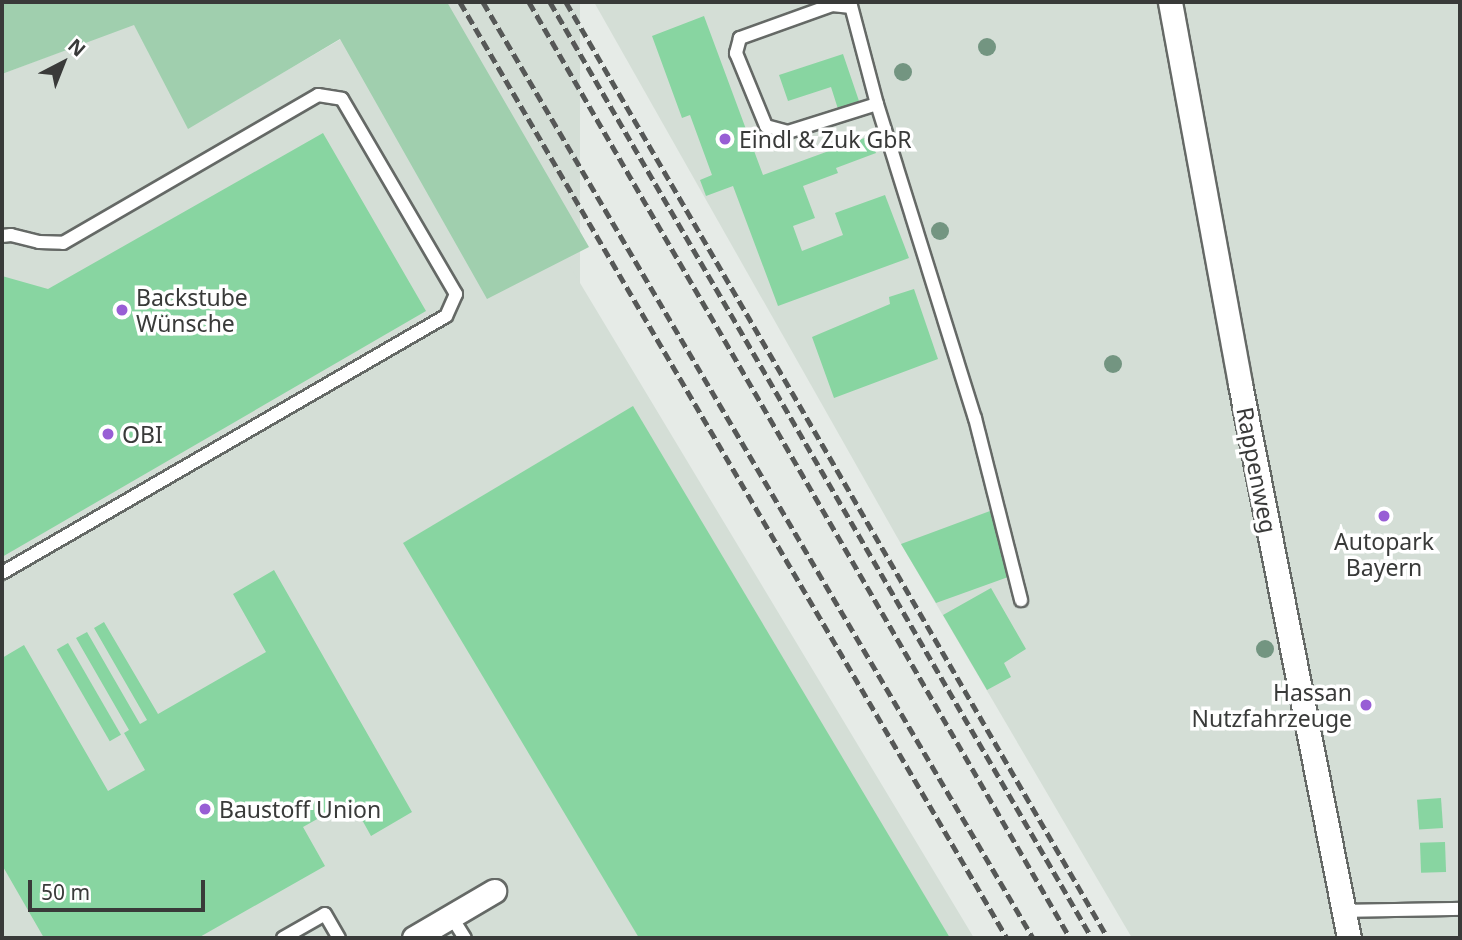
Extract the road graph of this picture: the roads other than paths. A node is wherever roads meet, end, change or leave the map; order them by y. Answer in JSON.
{"nodes":[{"id":1,"x":1170,"y":2,"type":"edge"},
{"id":2,"x":850,"y":4,"type":"edge"},
{"id":3,"x":877,"y":104,"type":"junction"},
{"id":4,"x":2,"y":236,"type":"edge"},
{"id":5,"x":2,"y":573,"type":"edge"},
{"id":6,"x":1021,"y":600,"type":"dead end"},
{"id":7,"x":494,"y":891,"type":"dead end"},
{"id":8,"x":1460,"y":909,"type":"edge"},
{"id":9,"x":1344,"y":911,"type":"junction"},
{"id":10,"x":451,"y":916,"type":"junction"},
{"id":11,"x":283,"y":938,"type":"edge"},
{"id":12,"x":340,"y":938,"type":"edge"},
{"id":13,"x":414,"y":938,"type":"edge"},
{"id":14,"x":465,"y":938,"type":"edge"},
{"id":15,"x":1349,"y":938,"type":"edge"}],
"edges":[{"from":1,"to":9,"type":"street","name":"Rappenweg"},
{"from":2,"to":3,"type":"lane"},
{"from":2,"to":3,"type":"lane"},
{"from":3,"to":6,"type":"lane"},
{"from":4,"to":5,"type":"lane"},
{"from":7,"to":10,"type":"street"},
{"from":8,"to":9,"type":"lane"},
{"from":9,"to":15,"type":"street","name":"Rappenweg"},
{"from":10,"to":13,"type":"street"},
{"from":10,"to":14,"type":"lane"},
{"from":11,"to":12,"type":"lane"}]}
